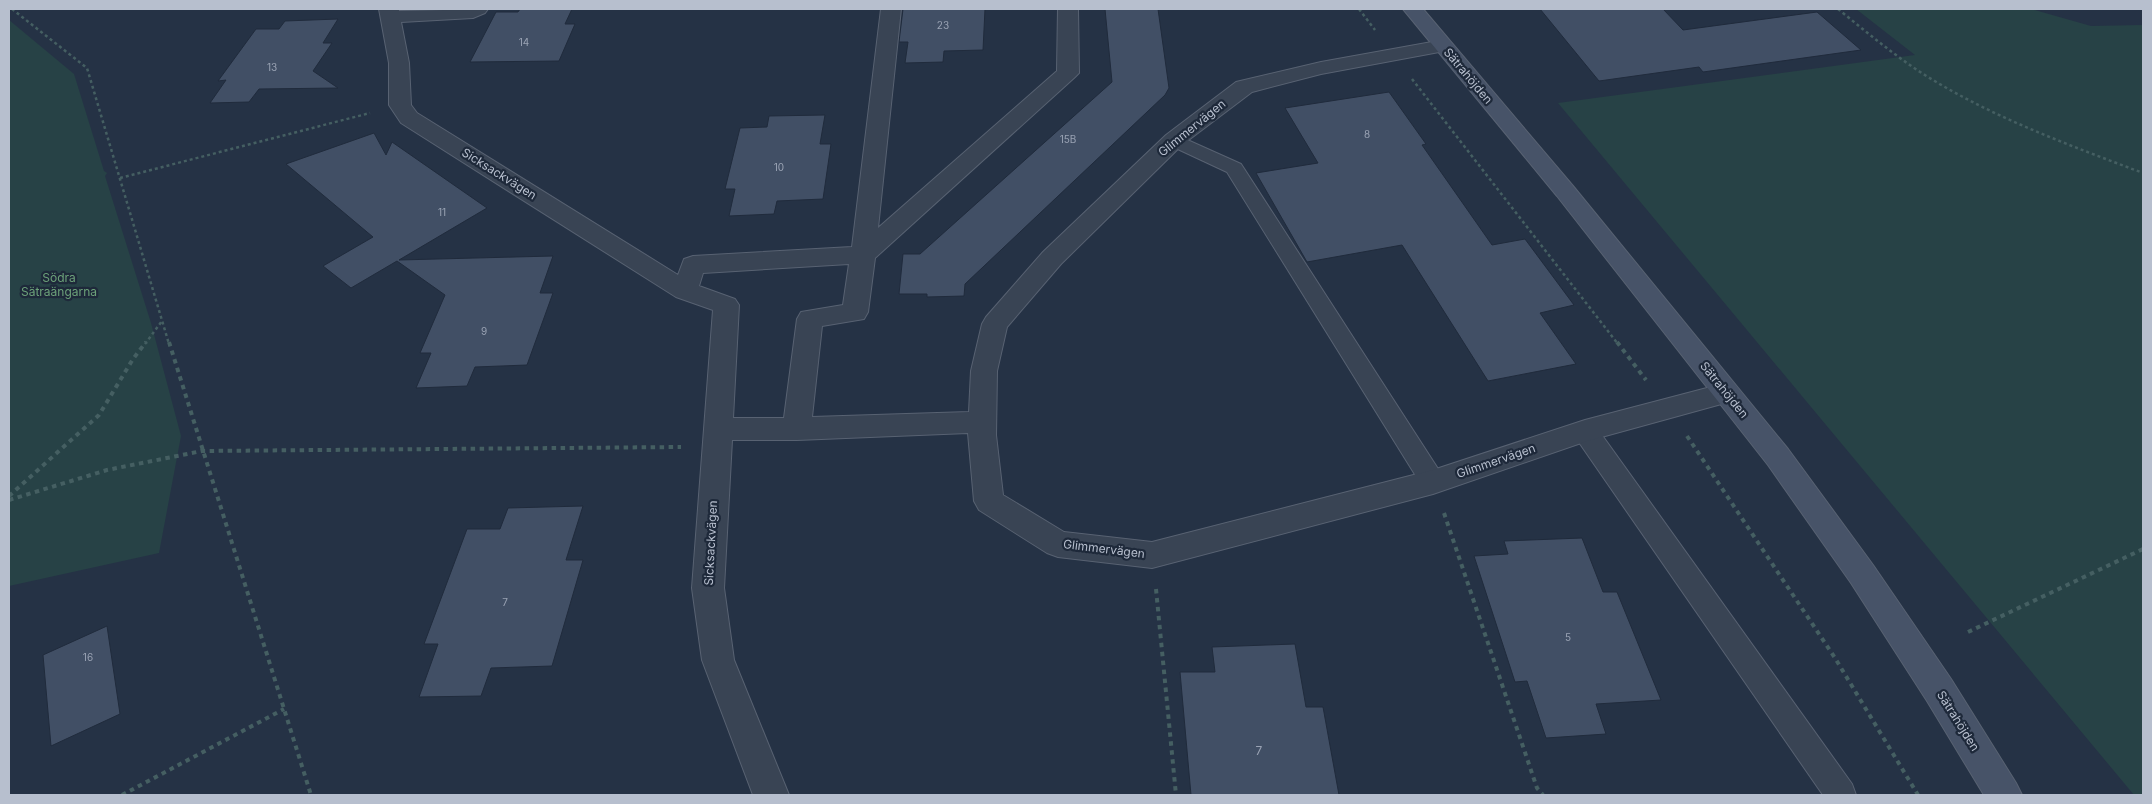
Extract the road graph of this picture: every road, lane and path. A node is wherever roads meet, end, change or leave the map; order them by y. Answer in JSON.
{"nodes":[{"id":1,"x":12,"y":9,"type":"edge"},
{"id":2,"x":478,"y":9,"type":"edge"},
{"id":3,"x":891,"y":9,"type":"edge"},
{"id":4,"x":1068,"y":9,"type":"edge"},
{"id":5,"x":1413,"y":9,"type":"edge"},
{"id":6,"x":1838,"y":9,"type":"edge"},
{"id":7,"x":390,"y":13,"type":"edge"},
{"id":8,"x":1443,"y":46,"type":"junction"},
{"id":9,"x":400,"y":105,"type":"junction"},
{"id":10,"x":1174,"y":140,"type":"junction"},
{"id":11,"x":2143,"y":173,"type":"edge"},
{"id":12,"x":120,"y":178,"type":"junction"},
{"id":13,"x":864,"y":255,"type":"junction"},
{"id":14,"x":685,"y":291,"type":"junction"},
{"id":15,"x":162,"y":320,"type":"junction"},
{"id":16,"x":1726,"y":392,"type":"junction"},
{"id":17,"x":982,"y":422,"type":"junction"},
{"id":18,"x":798,"y":429,"type":"junction"},
{"id":19,"x":1585,"y":431,"type":"junction"},
{"id":20,"x":717,"y":438,"type":"junction"},
{"id":21,"x":202,"y":451,"type":"junction"},
{"id":22,"x":1434,"y":482,"type":"junction"},
{"id":23,"x":9,"y":496,"type":"edge"},
{"id":24,"x":9,"y":500,"type":"edge"},
{"id":25,"x":2143,"y":549,"type":"edge"},
{"id":26,"x":1152,"y":555,"type":"junction"},
{"id":27,"x":1968,"y":632,"type":"dead end"},
{"id":28,"x":284,"y":709,"type":"junction"},
{"id":29,"x":1836,"y":793,"type":"edge"},
{"id":30,"x":122,"y":795,"type":"edge"},
{"id":31,"x":311,"y":795,"type":"edge"},
{"id":32,"x":771,"y":795,"type":"edge"},
{"id":33,"x":1176,"y":795,"type":"edge"},
{"id":34,"x":1543,"y":795,"type":"edge"},
{"id":35,"x":2004,"y":795,"type":"edge"}],
"edges":[{"from":1,"to":12,"type":"path"},
{"from":2,"to":7,"type":"street"},
{"from":3,"to":13,"type":"street"},
{"from":4,"to":13,"type":"street"},
{"from":5,"to":8,"type":"street","name":"Sätrahöjden"},
{"from":6,"to":11,"type":"path"},
{"from":7,"to":9,"type":"street"},
{"from":8,"to":10,"type":"street","name":"Glimmervägen"},
{"from":8,"to":16,"type":"street","name":"Sätrahöjden"},
{"from":9,"to":12,"type":"path"},
{"from":9,"to":14,"type":"street","name":"Sicksackvägen"},
{"from":10,"to":17,"type":"street","name":"Glimmervägen"},
{"from":10,"to":22,"type":"lane"},
{"from":12,"to":15,"type":"path"},
{"from":13,"to":14,"type":"street"},
{"from":13,"to":18,"type":"street"},
{"from":14,"to":20,"type":"street","name":"Sicksackvägen"},
{"from":15,"to":21,"type":"path"},
{"from":15,"to":23,"type":"path"},
{"from":16,"to":19,"type":"street","name":"Glimmervägen"},
{"from":16,"to":35,"type":"street","name":"Sätrahöjden"},
{"from":17,"to":18,"type":"street"},
{"from":17,"to":26,"type":"street","name":"Glimmervägen"},
{"from":18,"to":20,"type":"street"},
{"from":19,"to":22,"type":"street","name":"Glimmervägen"},
{"from":19,"to":29,"type":"lane"},
{"from":20,"to":21,"type":"path"},
{"from":20,"to":32,"type":"street","name":"Sicksackvägen"},
{"from":21,"to":24,"type":"path"},
{"from":21,"to":28,"type":"path"},
{"from":22,"to":26,"type":"street","name":"Glimmervägen"},
{"from":22,"to":34,"type":"path"},
{"from":25,"to":27,"type":"path"},
{"from":26,"to":33,"type":"path"},
{"from":28,"to":30,"type":"path"},
{"from":28,"to":31,"type":"path"}]}
